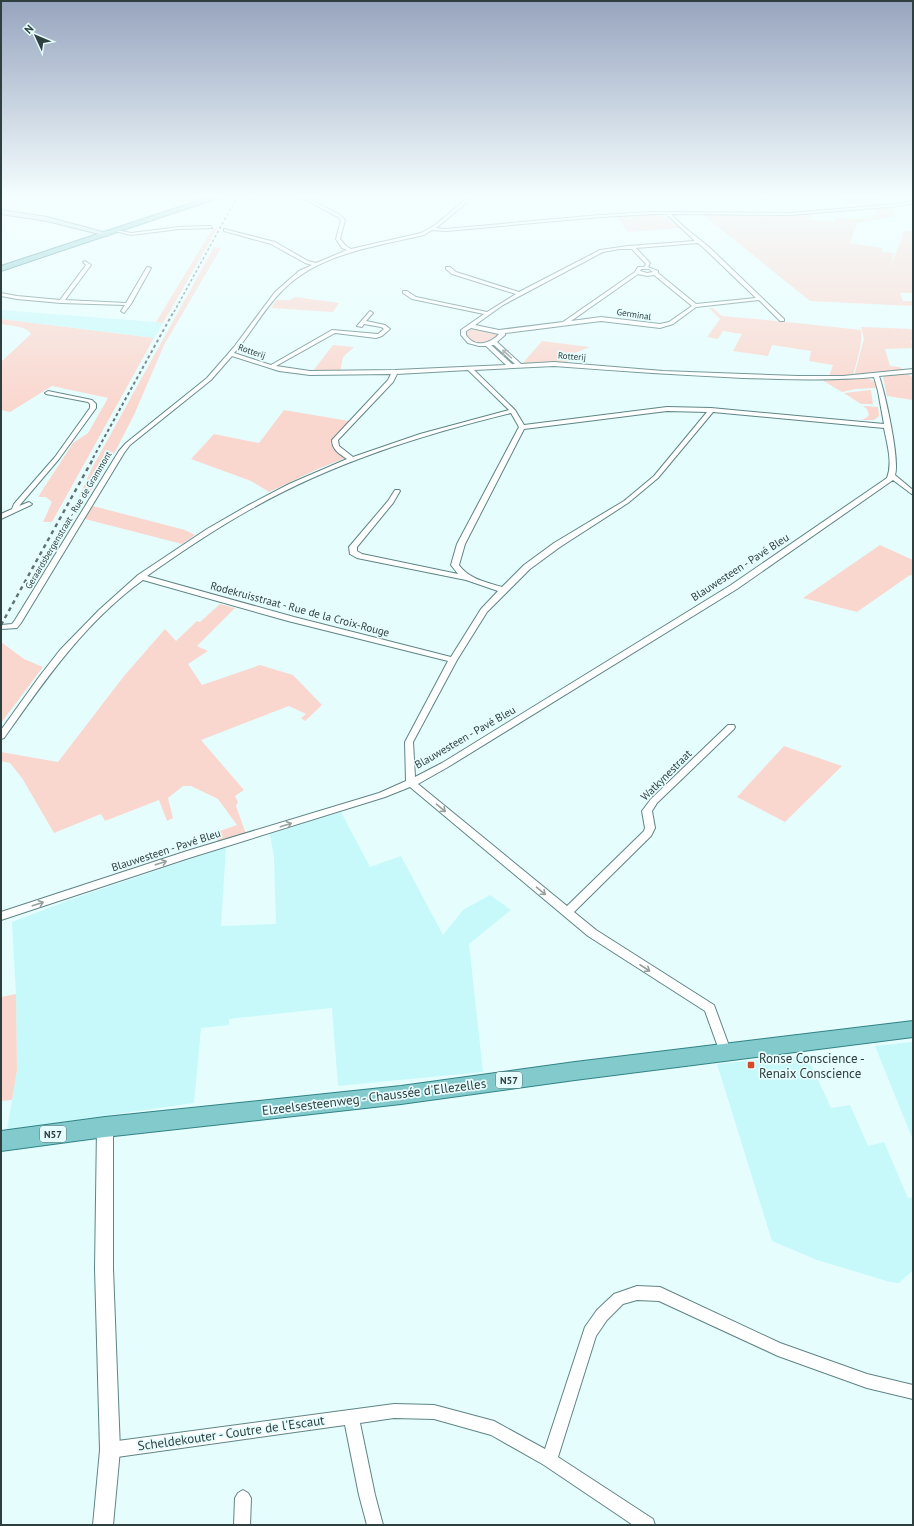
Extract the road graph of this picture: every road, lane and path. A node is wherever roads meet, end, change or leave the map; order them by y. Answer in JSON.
{"nodes":[{"id":1,"x":89,"y":266,"type":"edge"},
{"id":2,"x":312,"y":266,"type":"edge"},
{"id":3,"x":573,"y":266,"type":"edge"},
{"id":4,"x":726,"y":266,"type":"edge"},
{"id":5,"x":149,"y":268,"type":"dead end"},
{"id":6,"x":448,"y":268,"type":"dead end"},
{"id":7,"x":645,"y":268,"type":"joint"},
{"id":8,"x":638,"y":272,"type":"junction"},
{"id":9,"x":655,"y":273,"type":"junction"},
{"id":10,"x":405,"y":292,"type":"dead end"},
{"id":11,"x":1,"y":294,"type":"edge"},
{"id":12,"x":519,"y":294,"type":"junction"},
{"id":13,"x":759,"y":299,"type":"junction"},
{"id":14,"x":61,"y":302,"type":"junction"},
{"id":15,"x":129,"y":304,"type":"junction"},
{"id":16,"x":695,"y":306,"type":"junction"},
{"id":17,"x":124,"y":311,"type":"dead end"},
{"id":18,"x":370,"y":313,"type":"dead end"},
{"id":19,"x":486,"y":313,"type":"junction"},
{"id":20,"x":782,"y":320,"type":"dead end"},
{"id":21,"x":363,"y":322,"type":"junction"},
{"id":22,"x":565,"y":323,"type":"junction"},
{"id":23,"x":471,"y":326,"type":"junction"},
{"id":24,"x":499,"y":332,"type":"junction"},
{"id":25,"x":355,"y":334,"type":"junction"},
{"id":26,"x":494,"y":342,"type":"junction"},
{"id":27,"x":486,"y":344,"type":"junction"},
{"id":28,"x":232,"y":354,"type":"junction"},
{"id":29,"x":519,"y":365,"type":"junction"},
{"id":30,"x":510,"y":366,"type":"junction"},
{"id":31,"x":271,"y":367,"type":"junction"},
{"id":32,"x":470,"y":369,"type":"junction"},
{"id":33,"x":913,"y":371,"type":"edge"},
{"id":34,"x":395,"y":372,"type":"junction"},
{"id":35,"x":876,"y":375,"type":"junction"},
{"id":36,"x":48,"y":393,"type":"dead end"},
{"id":37,"x":711,"y":410,"type":"junction"},
{"id":38,"x":513,"y":411,"type":"junction"},
{"id":39,"x":886,"y":426,"type":"junction"},
{"id":40,"x":522,"y":427,"type":"junction"},
{"id":41,"x":351,"y":459,"type":"junction"},
{"id":42,"x":892,"y":476,"type":"junction"},
{"id":43,"x":397,"y":491,"type":"dead end"},
{"id":44,"x":913,"y":493,"type":"edge"},
{"id":45,"x":29,"y":504,"type":"dead end"},
{"id":46,"x":15,"y":510,"type":"junction"},
{"id":47,"x":1,"y":517,"type":"edge"},
{"id":48,"x":141,"y":577,"type":"junction"},
{"id":49,"x":468,"y":578,"type":"junction"},
{"id":50,"x":503,"y":590,"type":"junction"},
{"id":51,"x":1,"y":627,"type":"edge"},
{"id":52,"x":453,"y":660,"type":"junction"},
{"id":53,"x":731,"y":727,"type":"dead end"},
{"id":54,"x":1,"y":736,"type":"edge"},
{"id":55,"x":411,"y":783,"type":"junction"},
{"id":56,"x":567,"y":913,"type":"junction"},
{"id":57,"x":1,"y":916,"type":"edge"},
{"id":58,"x":913,"y":1029,"type":"edge"},
{"id":59,"x":726,"y":1054,"type":"junction"},
{"id":60,"x":106,"y":1127,"type":"junction"},
{"id":61,"x":1,"y":1141,"type":"edge"},
{"id":62,"x":913,"y":1392,"type":"edge"},
{"id":63,"x":351,"y":1417,"type":"junction"},
{"id":64,"x":110,"y":1450,"type":"junction"},
{"id":65,"x":549,"y":1460,"type":"junction"},
{"id":66,"x":243,"y":1498,"type":"dead end"},
{"id":67,"x":104,"y":1525,"type":"edge"},
{"id":68,"x":242,"y":1525,"type":"edge"},
{"id":69,"x":375,"y":1525,"type":"edge"},
{"id":70,"x":647,"y":1525,"type":"edge"}],
"edges":[{"from":1,"to":14,"type":"street"},
{"from":2,"to":28,"type":"street","name":"Geraardsbergenstraat - Rue de Grammont"},
{"from":3,"to":12,"type":"street"},
{"from":4,"to":13,"type":"street"},
{"from":5,"to":15,"type":"street"},
{"from":6,"to":12,"type":"street"},
{"from":7,"to":8,"type":"street","name":"Germinal"},
{"from":7,"to":9,"type":"street"},
{"from":8,"to":9,"type":"street"},
{"from":8,"to":22,"type":"street","name":"Germinal"},
{"from":9,"to":16,"type":"street"},
{"from":10,"to":19,"type":"street"},
{"from":11,"to":14,"type":"street"},
{"from":12,"to":19,"type":"street"},
{"from":13,"to":16,"type":"street","name":"Germinal"},
{"from":13,"to":20,"type":"street"},
{"from":14,"to":15,"type":"street"},
{"from":15,"to":17,"type":"street"},
{"from":16,"to":22,"type":"street","name":"Germinal"},
{"from":18,"to":21,"type":"street"},
{"from":19,"to":23,"type":"street"},
{"from":21,"to":25,"type":"street"},
{"from":21,"to":25,"type":"street"},
{"from":22,"to":24,"type":"street","name":"Germinal"},
{"from":23,"to":24,"type":"street","name":"Germinal"},
{"from":23,"to":27,"type":"street"},
{"from":24,"to":26,"type":"street"},
{"from":25,"to":31,"type":"street"},
{"from":26,"to":27,"type":"street"},
{"from":29,"to":26,"type":"street","one_way":true},
{"from":27,"to":30,"type":"street"},
{"from":28,"to":31,"type":"street","name":"Rotterij"},
{"from":28,"to":51,"type":"street","name":"Geraardsbergenstraat - Rue de Grammont"},
{"from":29,"to":30,"type":"street","name":"Rotterij"},
{"from":29,"to":35,"type":"street","name":"Rotterij"},
{"from":30,"to":32,"type":"street","name":"Rotterij"},
{"from":31,"to":34,"type":"street","name":"Rotterij"},
{"from":32,"to":34,"type":"street","name":"Rotterij"},
{"from":32,"to":38,"type":"street"},
{"from":33,"to":35,"type":"street","name":"Rotterij"},
{"from":34,"to":41,"type":"street"},
{"from":35,"to":39,"type":"street"},
{"from":36,"to":46,"type":"street"},
{"from":37,"to":39,"type":"street"},
{"from":37,"to":40,"type":"street"},
{"from":37,"to":50,"type":"street"},
{"from":38,"to":40,"type":"street"},
{"from":38,"to":41,"type":"street"},
{"from":39,"to":42,"type":"street"},
{"from":40,"to":49,"type":"street"},
{"from":41,"to":48,"type":"street"},
{"from":42,"to":44,"type":"street"},
{"from":42,"to":55,"type":"street","name":"Blauwesteen - Pavé Bleu"},
{"from":43,"to":49,"type":"street"},
{"from":45,"to":46,"type":"street"},
{"from":46,"to":47,"type":"street"},
{"from":48,"to":52,"type":"street","name":"Rodekruisstraat - Rue de la Croix-Rouge"},
{"from":48,"to":54,"type":"street"},
{"from":49,"to":50,"type":"street"},
{"from":50,"to":52,"type":"street"},
{"from":52,"to":55,"type":"street"},
{"from":53,"to":56,"type":"street","name":"Watkynestraat"},
{"from":55,"to":56,"type":"street","one_way":true},
{"from":57,"to":55,"type":"street","name":"Blauwesteen - Pavé Bleu","one_way":true},
{"from":56,"to":59,"type":"street","one_way":true},
{"from":58,"to":59,"type":"main road","name":"Elzeelsesteenweg - Chaussée d'Ellezelles","number":"N57"},
{"from":59,"to":60,"type":"main road","name":"Elzeelsesteenweg - Chaussée d'Ellezelles","number":"N57"},
{"from":60,"to":61,"type":"main road","name":"Elzeelsesteenweg - Chaussée d'Ellezelles","number":"N57"},
{"from":60,"to":64,"type":"street"},
{"from":62,"to":65,"type":"street"},
{"from":63,"to":64,"type":"street","name":"Scheldekouter - Coutre de l'Escaut"},
{"from":63,"to":65,"type":"street","name":"Scheldekouter - Coutre de l'Escaut"},
{"from":63,"to":69,"type":"street"},
{"from":64,"to":67,"type":"street"},
{"from":65,"to":70,"type":"street","name":"Scheldekouter - Coutre de l'Escaut"},
{"from":66,"to":68,"type":"street"}]}
